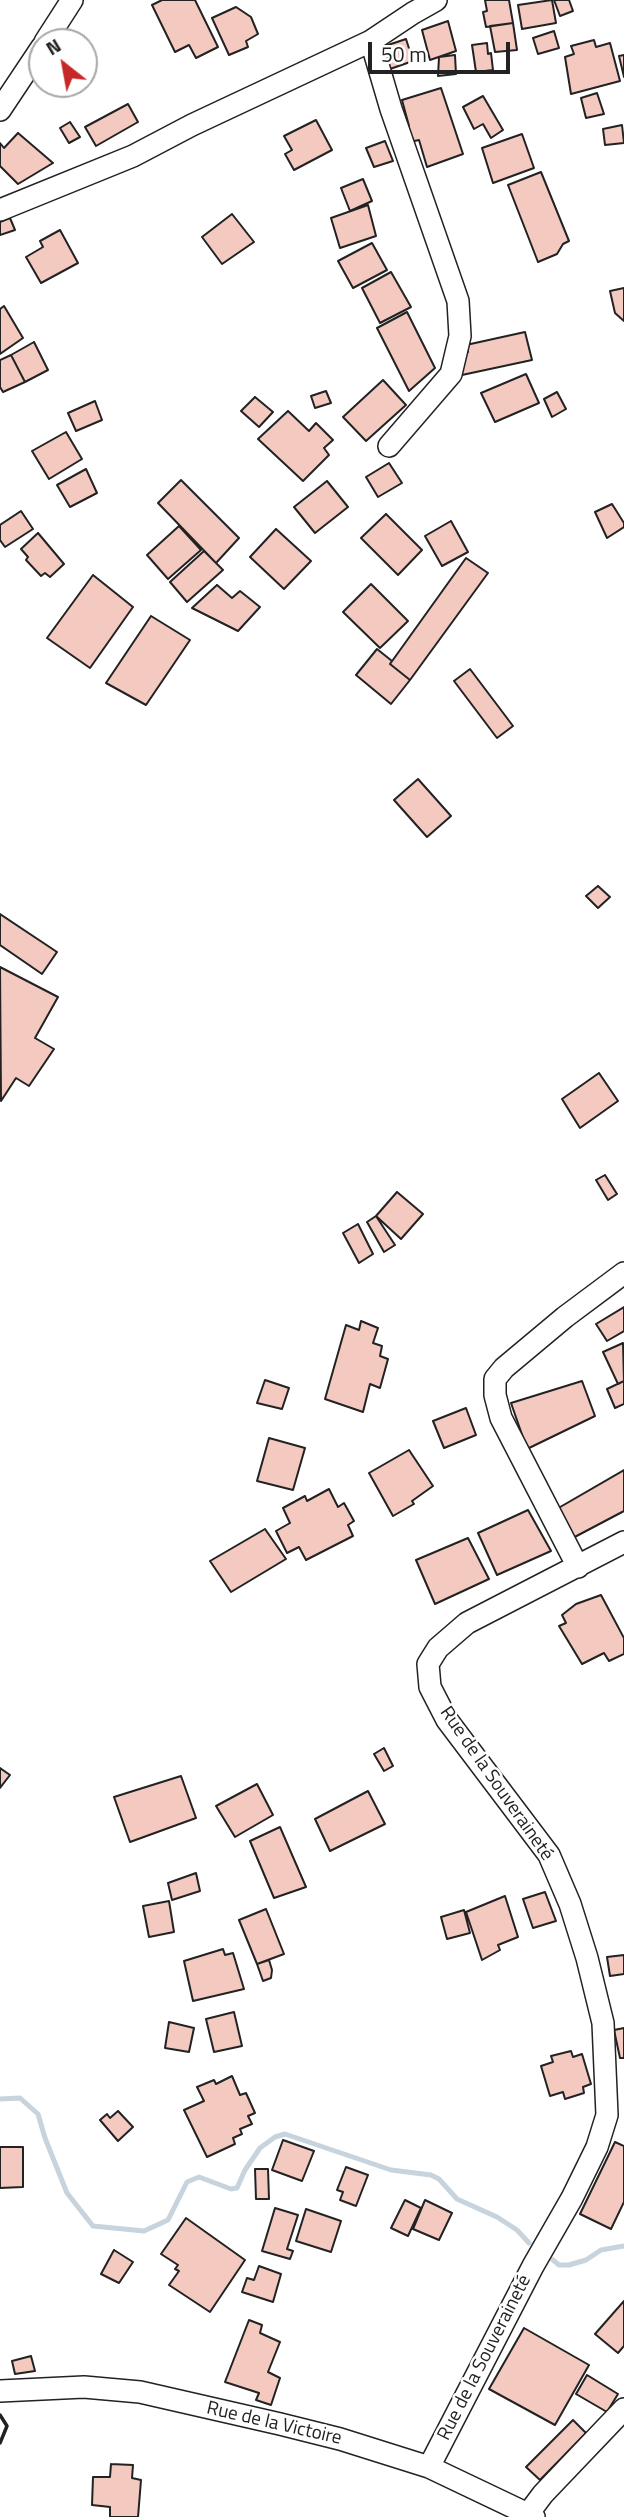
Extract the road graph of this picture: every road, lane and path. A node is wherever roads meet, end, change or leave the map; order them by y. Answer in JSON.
{"nodes":[{"id":1,"x":72,"y":0,"type":"edge"},
{"id":2,"x":436,"y":0,"type":"edge"},
{"id":3,"x":54,"y":28,"type":"edge"},
{"id":4,"x":371,"y":41,"type":"junction"},
{"id":5,"x":28,"y":68,"type":"edge"},
{"id":6,"x":0,"y":110,"type":"edge"},
{"id":7,"x":0,"y":210,"type":"edge"},
{"id":8,"x":389,"y":446,"type":"dead end"},
{"id":9,"x":624,"y":1273,"type":"edge"},
{"id":10,"x":624,"y":1542,"type":"edge"},
{"id":11,"x":578,"y":1567,"type":"junction"},
{"id":12,"x":0,"y":2391,"type":"edge"},
{"id":13,"x":624,"y":2409,"type":"edge"},
{"id":14,"x":429,"y":2467,"type":"junction"},
{"id":15,"x":531,"y":2515,"type":"edge"}],
"edges":[{"from":1,"to":3,"type":"street"},
{"from":2,"to":4,"type":"street"},
{"from":4,"to":7,"type":"street"},
{"from":4,"to":8,"type":"street"},
{"from":5,"to":6,"type":"street"},
{"from":9,"to":11,"type":"street"},
{"from":10,"to":11,"type":"street","name":"Rue de la Souveraineté"},
{"from":11,"to":14,"type":"street","name":"Rue de la Souveraineté"},
{"from":12,"to":14,"type":"street","name":"Rue de la Victoire"},
{"from":13,"to":15,"type":"street"},
{"from":14,"to":15,"type":"street","name":"Rue de la Victoire"}]}
